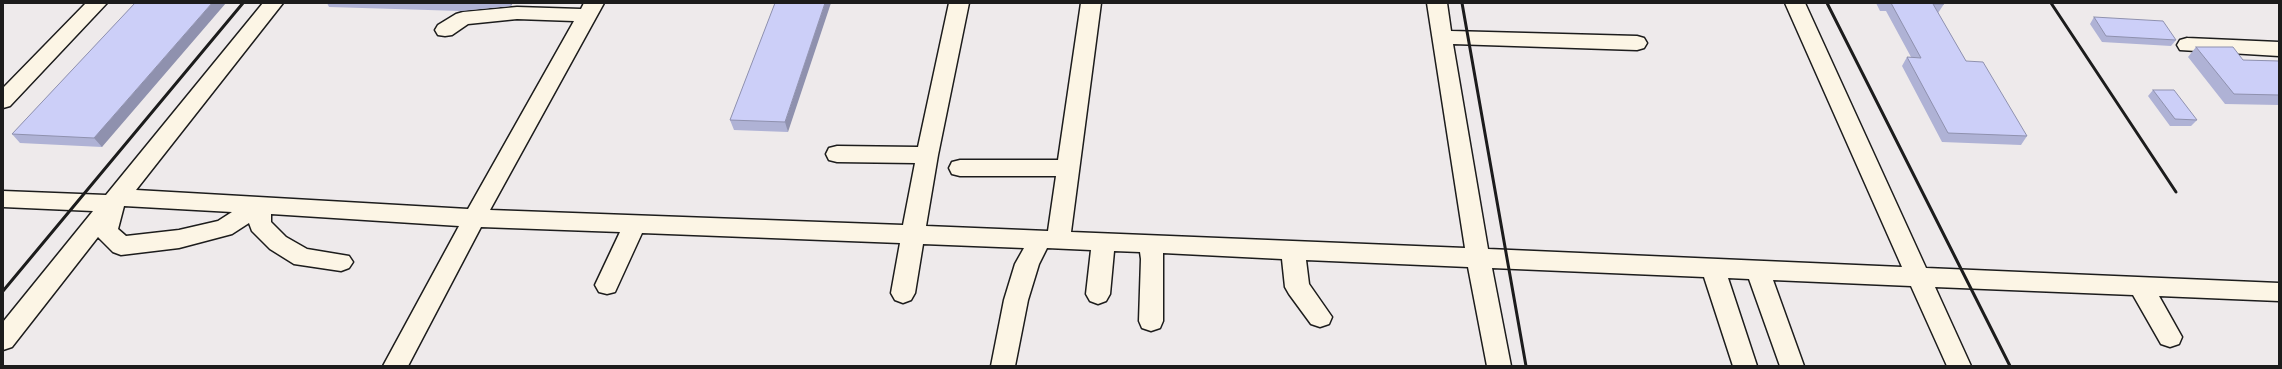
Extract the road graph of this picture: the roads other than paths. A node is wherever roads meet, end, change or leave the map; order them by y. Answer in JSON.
{"nodes":[{"id":1,"x":97,"y":3,"type":"edge"},
{"id":2,"x":274,"y":3,"type":"edge"},
{"id":3,"x":959,"y":3,"type":"edge"},
{"id":4,"x":1091,"y":3,"type":"edge"},
{"id":5,"x":1437,"y":3,"type":"edge"},
{"id":6,"x":1795,"y":3,"type":"edge"},
{"id":7,"x":590,"y":9,"type":"edge"},
{"id":8,"x":444,"y":30,"type":"dead end"},
{"id":9,"x":1442,"y":37,"type":"junction"},
{"id":10,"x":1637,"y":43,"type":"dead end"},
{"id":11,"x":2187,"y":45,"type":"dead end"},
{"id":12,"x":2279,"y":48,"type":"edge"},
{"id":13,"x":3,"y":101,"type":"edge"},
{"id":14,"x":837,"y":154,"type":"dead end"},
{"id":15,"x":927,"y":155,"type":"junction"},
{"id":16,"x":960,"y":168,"type":"dead end"},
{"id":17,"x":1067,"y":168,"type":"junction"},
{"id":18,"x":3,"y":199,"type":"edge"},
{"id":19,"x":116,"y":200,"type":"junction"},
{"id":20,"x":260,"y":205,"type":"junction"},
{"id":21,"x":474,"y":218,"type":"junction"},
{"id":22,"x":635,"y":224,"type":"junction"},
{"id":23,"x":913,"y":236,"type":"junction"},
{"id":24,"x":1049,"y":240,"type":"junction"},
{"id":25,"x":1103,"y":242,"type":"junction"},
{"id":26,"x":1149,"y":244,"type":"junction"},
{"id":27,"x":1292,"y":250,"type":"junction"},
{"id":28,"x":1478,"y":258,"type":"junction"},
{"id":29,"x":341,"y":262,"type":"dead end"},
{"id":30,"x":1713,"y":268,"type":"junction"},
{"id":31,"x":1758,"y":270,"type":"junction"},
{"id":32,"x":1920,"y":277,"type":"junction"},
{"id":33,"x":607,"y":285,"type":"dead end"},
{"id":34,"x":2140,"y":286,"type":"junction"},
{"id":35,"x":2279,"y":292,"type":"edge"},
{"id":36,"x":903,"y":293,"type":"dead end"},
{"id":37,"x":1098,"y":294,"type":"dead end"},
{"id":38,"x":1320,"y":317,"type":"dead end"},
{"id":39,"x":1151,"y":321,"type":"dead end"},
{"id":40,"x":2170,"y":337,"type":"dead end"},
{"id":41,"x":3,"y":340,"type":"edge"},
{"id":42,"x":395,"y":366,"type":"edge"},
{"id":43,"x":1002,"y":366,"type":"edge"},
{"id":44,"x":1499,"y":366,"type":"edge"},
{"id":45,"x":1745,"y":366,"type":"edge"},
{"id":46,"x":1792,"y":366,"type":"edge"},
{"id":47,"x":1959,"y":366,"type":"edge"}],
"edges":[{"from":1,"to":13,"type":"lane"},
{"from":2,"to":19,"type":"lane"},
{"from":3,"to":15,"type":"lane"},
{"from":4,"to":17,"type":"lane"},
{"from":5,"to":9,"type":"lane"},
{"from":6,"to":32,"type":"lane"},
{"from":7,"to":8,"type":"lane"},
{"from":7,"to":21,"type":"lane"},
{"from":9,"to":10,"type":"lane"},
{"from":9,"to":28,"type":"lane"},
{"from":11,"to":12,"type":"lane"},
{"from":14,"to":15,"type":"lane"},
{"from":15,"to":23,"type":"lane"},
{"from":16,"to":17,"type":"lane"},
{"from":17,"to":24,"type":"lane"},
{"from":18,"to":19,"type":"lane"},
{"from":19,"to":20,"type":"lane"},
{"from":19,"to":20,"type":"lane"},
{"from":19,"to":41,"type":"lane"},
{"from":20,"to":21,"type":"lane"},
{"from":20,"to":29,"type":"lane"},
{"from":21,"to":22,"type":"lane"},
{"from":21,"to":42,"type":"lane"},
{"from":22,"to":23,"type":"lane"},
{"from":22,"to":33,"type":"lane"},
{"from":23,"to":24,"type":"lane"},
{"from":23,"to":36,"type":"lane"},
{"from":24,"to":25,"type":"lane"},
{"from":24,"to":43,"type":"lane"},
{"from":25,"to":26,"type":"lane"},
{"from":25,"to":37,"type":"lane"},
{"from":26,"to":27,"type":"lane"},
{"from":26,"to":39,"type":"lane"},
{"from":27,"to":28,"type":"lane"},
{"from":27,"to":38,"type":"lane"},
{"from":28,"to":30,"type":"lane"},
{"from":28,"to":44,"type":"lane"},
{"from":30,"to":31,"type":"lane"},
{"from":30,"to":45,"type":"lane"},
{"from":31,"to":32,"type":"lane"},
{"from":31,"to":46,"type":"lane"},
{"from":32,"to":34,"type":"lane"},
{"from":32,"to":47,"type":"lane"},
{"from":34,"to":35,"type":"lane"},
{"from":34,"to":40,"type":"lane"}]}
